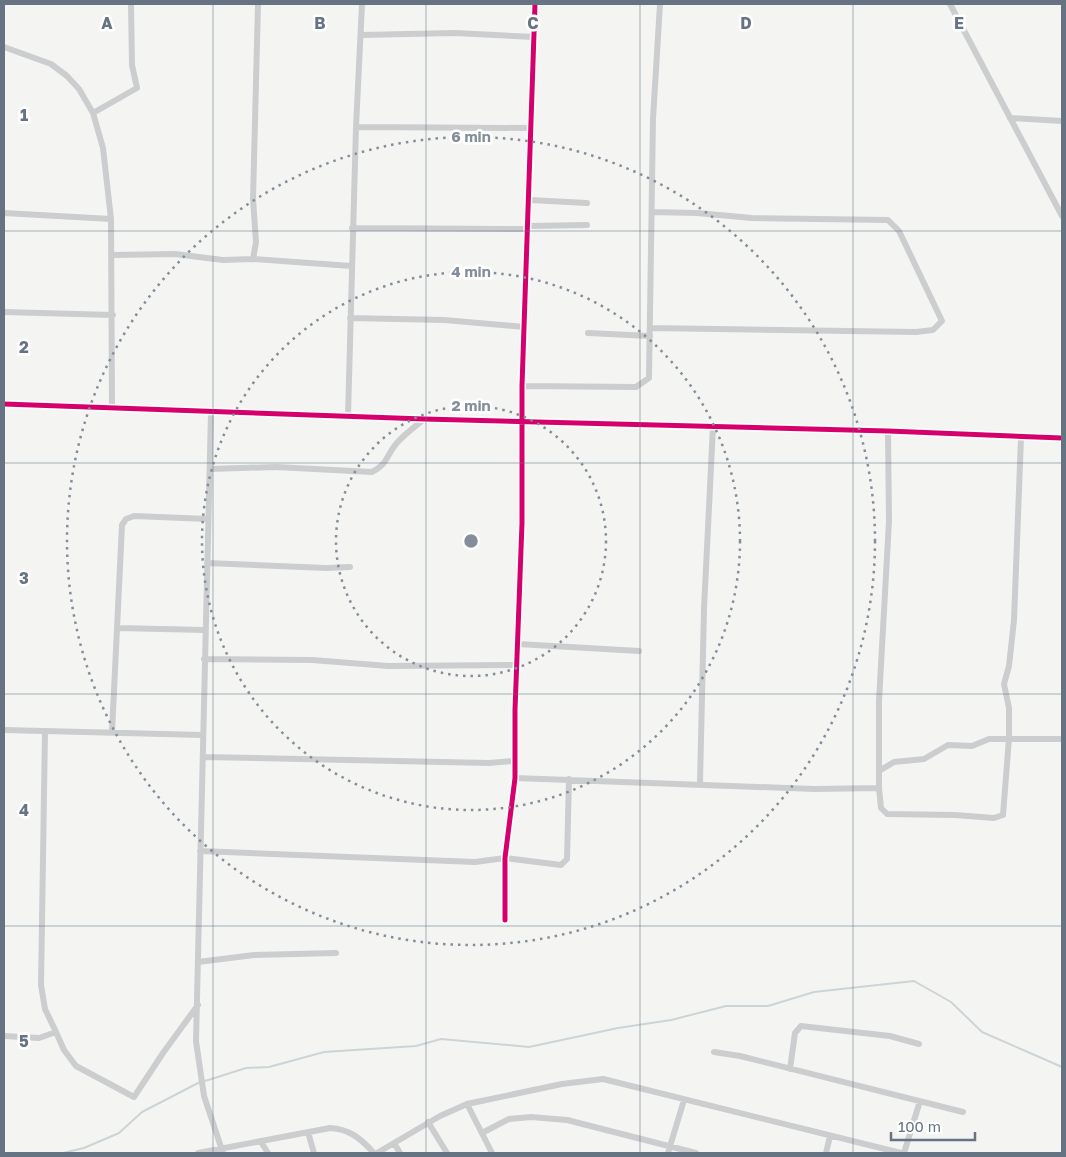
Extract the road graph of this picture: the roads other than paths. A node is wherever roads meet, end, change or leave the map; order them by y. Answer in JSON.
{"nodes":[{"id":1,"x":131,"y":4,"type":"edge"},
{"id":2,"x":258,"y":4,"type":"edge"},
{"id":3,"x":362,"y":4,"type":"edge"},
{"id":4,"x":535,"y":4,"type":"edge"},
{"id":5,"x":660,"y":4,"type":"edge"},
{"id":6,"x":950,"y":4,"type":"edge"},
{"id":7,"x":361,"y":35,"type":"junction"},
{"id":8,"x":534,"y":37,"type":"junction"},
{"id":9,"x":4,"y":47,"type":"edge"},
{"id":10,"x":92,"y":113,"type":"junction"},
{"id":11,"x":1010,"y":118,"type":"junction"},
{"id":12,"x":1062,"y":121,"type":"edge"},
{"id":13,"x":356,"y":127,"type":"junction"},
{"id":14,"x":531,"y":128,"type":"junction"},
{"id":15,"x":530,"y":200,"type":"junction"},
{"id":16,"x":587,"y":203,"type":"dead end"},
{"id":17,"x":652,"y":212,"type":"junction"},
{"id":18,"x":4,"y":213,"type":"edge"},
{"id":19,"x":1062,"y":216,"type":"edge"},
{"id":20,"x":111,"y":218,"type":"junction"},
{"id":21,"x":587,"y":225,"type":"dead end"},
{"id":22,"x":528,"y":227,"type":"junction"},
{"id":23,"x":352,"y":228,"type":"junction"},
{"id":24,"x":112,"y":255,"type":"junction"},
{"id":25,"x":253,"y":259,"type":"junction"},
{"id":26,"x":351,"y":266,"type":"junction"},
{"id":27,"x":4,"y":312,"type":"edge"},
{"id":28,"x":113,"y":315,"type":"junction"},
{"id":29,"x":350,"y":318,"type":"junction"},
{"id":30,"x":525,"y":327,"type":"junction"},
{"id":31,"x":650,"y":332,"type":"junction"},
{"id":32,"x":588,"y":333,"type":"dead end"},
{"id":33,"x":522,"y":386,"type":"junction"},
{"id":34,"x":4,"y":404,"type":"edge"},
{"id":35,"x":112,"y":409,"type":"junction"},
{"id":36,"x":211,"y":412,"type":"junction"},
{"id":37,"x":348,"y":416,"type":"junction"},
{"id":38,"x":424,"y":419,"type":"junction"},
{"id":39,"x":523,"y":421,"type":"junction"},
{"id":40,"x":713,"y":426,"type":"junction"},
{"id":41,"x":888,"y":431,"type":"junction"},
{"id":42,"x":1021,"y":438,"type":"junction"},
{"id":43,"x":1062,"y":438,"type":"edge"},
{"id":44,"x":210,"y":469,"type":"junction"},
{"id":45,"x":208,"y":519,"type":"junction"},
{"id":46,"x":207,"y":562,"type":"junction"},
{"id":47,"x":350,"y":567,"type":"dead end"},
{"id":48,"x":118,"y":628,"type":"junction"},
{"id":49,"x":205,"y":630,"type":"junction"},
{"id":50,"x":518,"y":644,"type":"junction"},
{"id":51,"x":638,"y":651,"type":"dead end"},
{"id":52,"x":204,"y":659,"type":"junction"},
{"id":53,"x":517,"y":665,"type":"junction"},
{"id":54,"x":4,"y":730,"type":"edge"},
{"id":55,"x":46,"y":731,"type":"junction"},
{"id":56,"x":112,"y":732,"type":"junction"},
{"id":57,"x":203,"y":735,"type":"junction"},
{"id":58,"x":1009,"y":738,"type":"junction"},
{"id":59,"x":1062,"y":739,"type":"edge"},
{"id":60,"x":204,"y":757,"type":"junction"},
{"id":61,"x":514,"y":761,"type":"junction"},
{"id":62,"x":879,"y":771,"type":"junction"},
{"id":63,"x":515,"y":778,"type":"junction"},
{"id":64,"x":569,"y":779,"type":"junction"},
{"id":65,"x":700,"y":783,"type":"junction"},
{"id":66,"x":879,"y":788,"type":"junction"},
{"id":67,"x":200,"y":852,"type":"junction"},
{"id":68,"x":504,"y":858,"type":"junction"},
{"id":69,"x":505,"y":920,"type":"dead end"},
{"id":70,"x":336,"y":953,"type":"dead end"},
{"id":71,"x":198,"y":962,"type":"junction"},
{"id":72,"x":198,"y":1005,"type":"junction"},
{"id":73,"x":56,"y":1032,"type":"junction"},
{"id":74,"x":4,"y":1036,"type":"edge"},
{"id":75,"x":919,"y":1044,"type":"dead end"},
{"id":76,"x":714,"y":1052,"type":"dead end"},
{"id":77,"x":790,"y":1069,"type":"junction"},
{"id":78,"x":684,"y":1100,"type":"junction"},
{"id":79,"x":920,"y":1101,"type":"junction"},
{"id":80,"x":467,"y":1104,"type":"junction"},
{"id":81,"x":963,"y":1112,"type":"dead end"},
{"id":82,"x":428,"y":1122,"type":"junction"},
{"id":83,"x":308,"y":1132,"type":"junction"},
{"id":84,"x":482,"y":1133,"type":"junction"},
{"id":85,"x":830,"y":1136,"type":"junction"},
{"id":86,"x":261,"y":1142,"type":"junction"},
{"id":87,"x":394,"y":1143,"type":"junction"},
{"id":88,"x":668,"y":1150,"type":"edge"},
{"id":89,"x":222,"y":1151,"type":"edge"},
{"id":90,"x":198,"y":1153,"type":"edge"},
{"id":91,"x":268,"y":1153,"type":"edge"},
{"id":92,"x":314,"y":1153,"type":"edge"},
{"id":93,"x":375,"y":1153,"type":"edge"},
{"id":94,"x":400,"y":1153,"type":"edge"},
{"id":95,"x":447,"y":1153,"type":"edge"},
{"id":96,"x":492,"y":1153,"type":"edge"},
{"id":97,"x":696,"y":1153,"type":"edge"},
{"id":98,"x":826,"y":1153,"type":"edge"},
{"id":99,"x":903,"y":1153,"type":"edge"}],
"edges":[{"from":1,"to":10,"type":"street"},
{"from":2,"to":25,"type":"street"},
{"from":3,"to":7,"type":"street"},
{"from":4,"to":8,"type":"street"},
{"from":5,"to":17,"type":"street"},
{"from":6,"to":11,"type":"street"},
{"from":7,"to":8,"type":"street"},
{"from":7,"to":13,"type":"street"},
{"from":8,"to":14,"type":"street"},
{"from":9,"to":10,"type":"street"},
{"from":10,"to":20,"type":"street"},
{"from":11,"to":12,"type":"street"},
{"from":11,"to":19,"type":"street"},
{"from":13,"to":14,"type":"street"},
{"from":13,"to":23,"type":"street"},
{"from":14,"to":15,"type":"street"},
{"from":15,"to":16,"type":"street"},
{"from":15,"to":22,"type":"street"},
{"from":17,"to":31,"type":"street"},
{"from":17,"to":31,"type":"street"},
{"from":18,"to":20,"type":"street"},
{"from":20,"to":24,"type":"street"},
{"from":21,"to":22,"type":"street"},
{"from":22,"to":23,"type":"street"},
{"from":22,"to":30,"type":"street"},
{"from":23,"to":26,"type":"street"},
{"from":24,"to":25,"type":"street"},
{"from":24,"to":28,"type":"street"},
{"from":25,"to":26,"type":"street"},
{"from":26,"to":29,"type":"street"},
{"from":27,"to":28,"type":"street"},
{"from":28,"to":35,"type":"street"},
{"from":29,"to":30,"type":"street"},
{"from":29,"to":37,"type":"street"},
{"from":30,"to":33,"type":"street"},
{"from":31,"to":32,"type":"street"},
{"from":31,"to":33,"type":"street"},
{"from":33,"to":39,"type":"street"},
{"from":34,"to":35,"type":"street"},
{"from":35,"to":36,"type":"street"},
{"from":36,"to":37,"type":"street"},
{"from":36,"to":44,"type":"street"},
{"from":37,"to":38,"type":"street"},
{"from":38,"to":39,"type":"street"},
{"from":38,"to":44,"type":"street"},
{"from":39,"to":40,"type":"street"},
{"from":39,"to":50,"type":"street"},
{"from":40,"to":41,"type":"street"},
{"from":40,"to":65,"type":"street"},
{"from":41,"to":42,"type":"street"},
{"from":41,"to":62,"type":"street"},
{"from":42,"to":43,"type":"street"},
{"from":42,"to":58,"type":"street"},
{"from":44,"to":45,"type":"street"},
{"from":45,"to":46,"type":"street"},
{"from":45,"to":48,"type":"street"},
{"from":46,"to":47,"type":"street"},
{"from":46,"to":49,"type":"street"},
{"from":48,"to":49,"type":"street"},
{"from":48,"to":56,"type":"street"},
{"from":49,"to":52,"type":"street"},
{"from":50,"to":51,"type":"street"},
{"from":50,"to":53,"type":"street"},
{"from":52,"to":53,"type":"street"},
{"from":52,"to":57,"type":"street"},
{"from":53,"to":61,"type":"street"},
{"from":54,"to":55,"type":"street"},
{"from":55,"to":56,"type":"street"},
{"from":55,"to":73,"type":"street"},
{"from":56,"to":57,"type":"street"},
{"from":57,"to":60,"type":"street"},
{"from":58,"to":59,"type":"street"},
{"from":58,"to":62,"type":"street"},
{"from":58,"to":66,"type":"street"},
{"from":60,"to":61,"type":"street"},
{"from":60,"to":67,"type":"street"},
{"from":61,"to":63,"type":"street"},
{"from":62,"to":66,"type":"street"},
{"from":63,"to":64,"type":"street"},
{"from":63,"to":68,"type":"street"},
{"from":64,"to":65,"type":"street"},
{"from":64,"to":68,"type":"street"},
{"from":65,"to":66,"type":"street"},
{"from":67,"to":68,"type":"street"},
{"from":67,"to":71,"type":"street"},
{"from":68,"to":69,"type":"street"},
{"from":70,"to":71,"type":"street"},
{"from":71,"to":72,"type":"street"},
{"from":72,"to":73,"type":"street"},
{"from":72,"to":89,"type":"street"},
{"from":73,"to":74,"type":"street"},
{"from":75,"to":77,"type":"street"},
{"from":76,"to":77,"type":"street"},
{"from":77,"to":79,"type":"street"},
{"from":78,"to":80,"type":"street"},
{"from":78,"to":85,"type":"street"},
{"from":78,"to":88,"type":"street"},
{"from":79,"to":81,"type":"street"},
{"from":79,"to":99,"type":"street"},
{"from":80,"to":82,"type":"street"},
{"from":80,"to":84,"type":"street"},
{"from":82,"to":87,"type":"street"},
{"from":82,"to":95,"type":"street"},
{"from":83,"to":86,"type":"street"},
{"from":83,"to":92,"type":"street"},
{"from":83,"to":93,"type":"street"},
{"from":84,"to":88,"type":"street"},
{"from":84,"to":96,"type":"street"},
{"from":85,"to":98,"type":"street"},
{"from":85,"to":99,"type":"street"},
{"from":86,"to":89,"type":"street"},
{"from":86,"to":91,"type":"street"},
{"from":87,"to":93,"type":"street"},
{"from":87,"to":94,"type":"street"},
{"from":88,"to":97,"type":"street"},
{"from":89,"to":90,"type":"street"}]}
